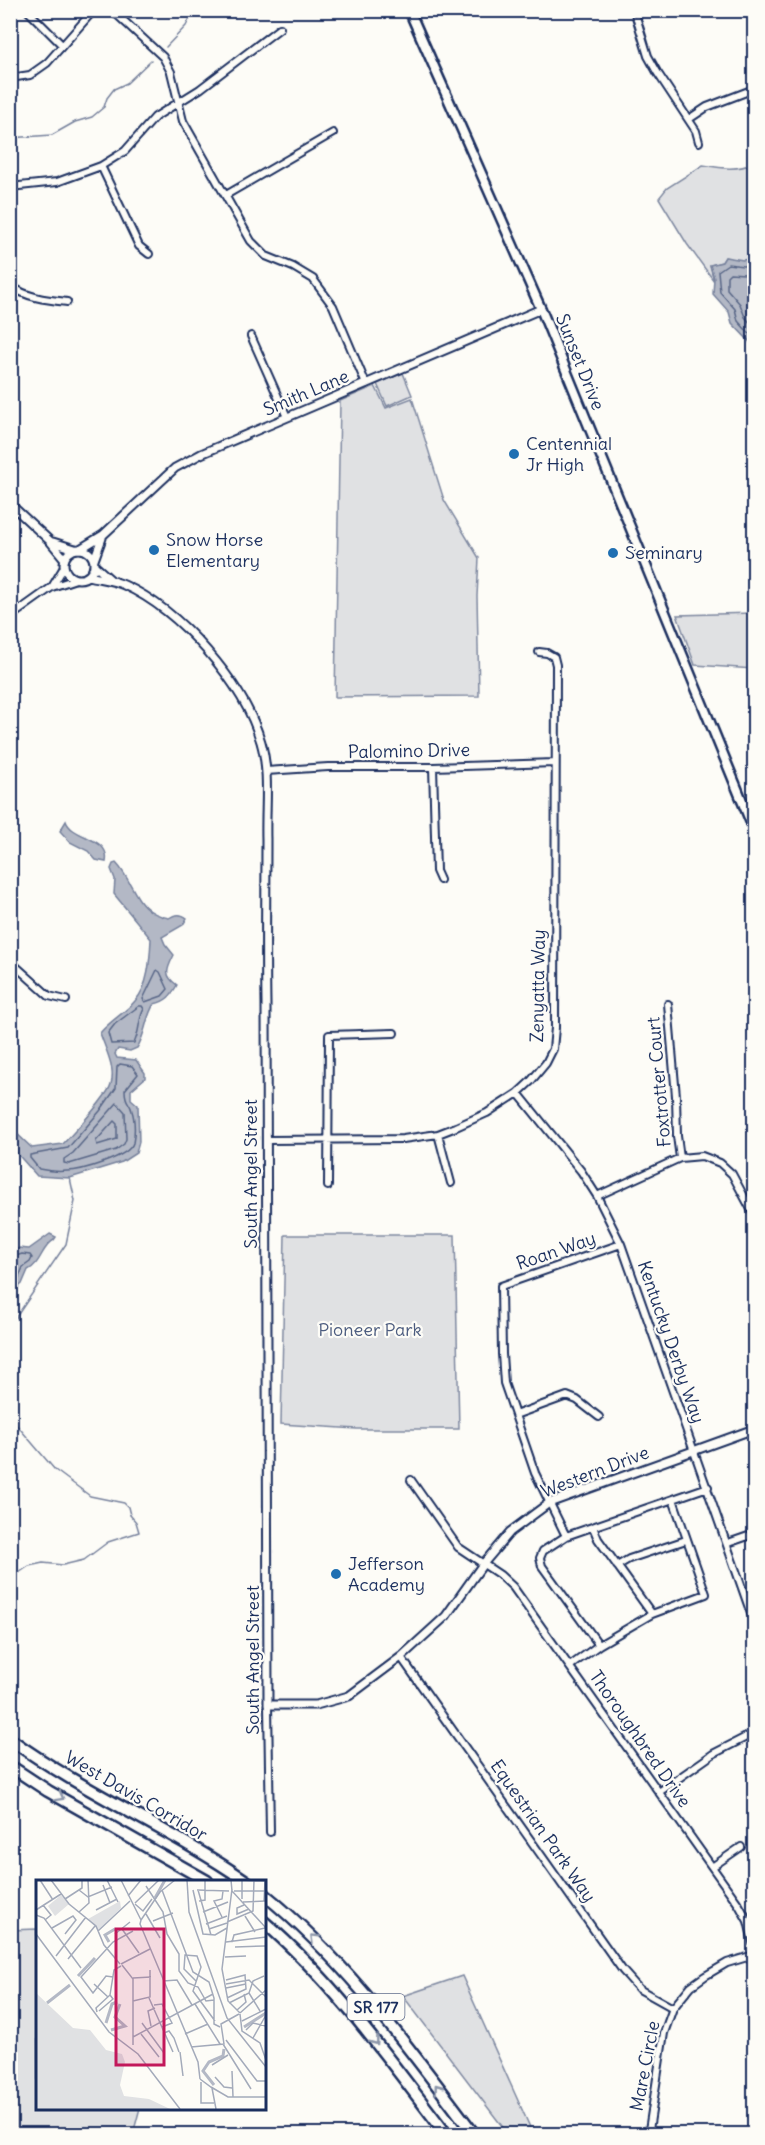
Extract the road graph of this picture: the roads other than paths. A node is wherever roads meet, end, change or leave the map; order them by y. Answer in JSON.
{"nodes":[{"id":1,"x":27,"y":10,"type":"edge"},
{"id":2,"x":94,"y":10,"type":"edge"},
{"id":3,"x":112,"y":10,"type":"edge"},
{"id":4,"x":409,"y":10,"type":"edge"},
{"id":5,"x":634,"y":10,"type":"edge"},
{"id":6,"x":280,"y":28,"type":"dead end"},
{"id":7,"x":62,"y":45,"type":"junction"},
{"id":8,"x":10,"y":78,"type":"edge"},
{"id":9,"x":754,"y":89,"type":"edge"},
{"id":10,"x":178,"y":103,"type":"junction"},
{"id":11,"x":689,"y":119,"type":"junction"},
{"id":12,"x":333,"y":133,"type":"dead end"},
{"id":13,"x":699,"y":142,"type":"dead end"},
{"id":14,"x":101,"y":166,"type":"junction"},
{"id":15,"x":10,"y":188,"type":"edge"},
{"id":16,"x":226,"y":195,"type":"junction"},
{"id":17,"x":149,"y":254,"type":"dead end"},
{"id":18,"x":10,"y":285,"type":"edge"},
{"id":19,"x":67,"y":302,"type":"dead end"},
{"id":20,"x":541,"y":309,"type":"junction"},
{"id":21,"x":251,"y":336,"type":"dead end"},
{"id":22,"x":366,"y":384,"type":"junction"},
{"id":23,"x":287,"y":417,"type":"junction"},
{"id":24,"x":10,"y":504,"type":"edge"},
{"id":25,"x":103,"y":536,"type":"junction"},
{"id":26,"x":50,"y":541,"type":"junction"},
{"id":27,"x":78,"y":549,"type":"junction"},
{"id":28,"x":64,"y":558,"type":"junction"},
{"id":29,"x":94,"y":562,"type":"junction"},
{"id":30,"x":64,"y":567,"type":"junction"},
{"id":31,"x":88,"y":576,"type":"junction"},
{"id":32,"x":76,"y":579,"type":"junction"},
{"id":33,"x":113,"y":581,"type":"junction"},
{"id":34,"x":52,"y":587,"type":"junction"},
{"id":35,"x":10,"y":616,"type":"edge"},
{"id":36,"x":539,"y":652,"type":"dead end"},
{"id":37,"x":554,"y":763,"type":"junction"},
{"id":38,"x":433,"y":767,"type":"junction"},
{"id":39,"x":266,"y":771,"type":"junction"},
{"id":40,"x":751,"y":812,"type":"edge"},
{"id":41,"x":754,"y":830,"type":"edge"},
{"id":42,"x":440,"y":880,"type":"dead end"},
{"id":43,"x":10,"y":961,"type":"edge"},
{"id":44,"x":66,"y":1000,"type":"dead end"},
{"id":45,"x":668,"y":1004,"type":"dead end"},
{"id":46,"x":394,"y":1033,"type":"dead end"},
{"id":47,"x":518,"y":1093,"type":"junction"},
{"id":48,"x":438,"y":1134,"type":"junction"},
{"id":49,"x":266,"y":1140,"type":"junction"},
{"id":50,"x":328,"y":1140,"type":"junction"},
{"id":51,"x":680,"y":1158,"type":"junction"},
{"id":52,"x":450,"y":1183,"type":"dead end"},
{"id":53,"x":328,"y":1186,"type":"dead end"},
{"id":54,"x":597,"y":1196,"type":"junction"},
{"id":55,"x":754,"y":1215,"type":"edge"},
{"id":56,"x":621,"y":1244,"type":"junction"},
{"id":57,"x":515,"y":1415,"type":"junction"},
{"id":58,"x":599,"y":1416,"type":"dead end"},
{"id":59,"x":754,"y":1429,"type":"edge"},
{"id":60,"x":693,"y":1451,"type":"junction"},
{"id":61,"x":411,"y":1480,"type":"dead end"},
{"id":62,"x":708,"y":1486,"type":"junction"},
{"id":63,"x":673,"y":1499,"type":"junction"},
{"id":64,"x":549,"y":1503,"type":"junction"},
{"id":65,"x":593,"y":1527,"type":"junction"},
{"id":66,"x":754,"y":1534,"type":"edge"},
{"id":67,"x":566,"y":1536,"type":"junction"},
{"id":68,"x":686,"y":1540,"type":"junction"},
{"id":69,"x":728,"y":1543,"type":"junction"},
{"id":70,"x":483,"y":1564,"type":"junction"},
{"id":71,"x":617,"y":1566,"type":"junction"},
{"id":72,"x":652,"y":1614,"type":"junction"},
{"id":73,"x":754,"y":1622,"type":"edge"},
{"id":74,"x":598,"y":1644,"type":"junction"},
{"id":75,"x":401,"y":1657,"type":"junction"},
{"id":76,"x":570,"y":1666,"type":"junction"},
{"id":77,"x":268,"y":1705,"type":"junction"},
{"id":78,"x":754,"y":1733,"type":"edge"},
{"id":79,"x":10,"y":1739,"type":"edge"},
{"id":80,"x":10,"y":1766,"type":"edge"},
{"id":81,"x":659,"y":1792,"type":"junction"},
{"id":82,"x":270,"y":1832,"type":"dead end"},
{"id":83,"x":741,"y":1847,"type":"dead end"},
{"id":84,"x":712,"y":1867,"type":"junction"},
{"id":85,"x":205,"y":1880,"type":"edge"},
{"id":86,"x":244,"y":1880,"type":"edge"},
{"id":87,"x":266,"y":1896,"type":"edge"},
{"id":88,"x":266,"y":1924,"type":"edge"},
{"id":89,"x":754,"y":1946,"type":"edge"},
{"id":90,"x":754,"y":1954,"type":"edge"},
{"id":91,"x":673,"y":2008,"type":"junction"},
{"id":92,"x":649,"y":2130,"type":"dead end"},
{"id":93,"x":446,"y":2134,"type":"edge"},
{"id":94,"x":474,"y":2134,"type":"edge"}],
"edges":[{"from":1,"to":7,"type":"street"},
{"from":2,"to":7,"type":"street"},
{"from":3,"to":10,"type":"street"},
{"from":4,"to":20,"type":"main road","name":"Sunset Drive"},
{"from":5,"to":11,"type":"street"},
{"from":6,"to":10,"type":"street"},
{"from":7,"to":8,"type":"street"},
{"from":9,"to":11,"type":"street"},
{"from":10,"to":14,"type":"street"},
{"from":10,"to":16,"type":"street"},
{"from":11,"to":13,"type":"street"},
{"from":12,"to":16,"type":"street"},
{"from":14,"to":15,"type":"street"},
{"from":14,"to":17,"type":"street"},
{"from":16,"to":22,"type":"street"},
{"from":18,"to":19,"type":"street"},
{"from":20,"to":22,"type":"street","name":"Smith Lane"},
{"from":20,"to":40,"type":"main road","name":"Sunset Drive"},
{"from":21,"to":23,"type":"street"},
{"from":22,"to":23,"type":"street","name":"Smith Lane"},
{"from":23,"to":25,"type":"street","name":"Smith Lane"},
{"from":24,"to":26,"type":"street"},
{"from":25,"to":27,"type":"street","name":"Smith Lane"},
{"from":25,"to":29,"type":"street","name":"Smith Lane"},
{"from":26,"to":27,"type":"street"},
{"from":26,"to":28,"type":"street"},
{"from":27,"to":28,"type":"street"},
{"from":27,"to":29,"type":"street"},
{"from":28,"to":30,"type":"street"},
{"from":29,"to":31,"type":"street"},
{"from":29,"to":33,"type":"street","name":"South Angel Street"},
{"from":30,"to":32,"type":"street"},
{"from":30,"to":34,"type":"street"},
{"from":31,"to":32,"type":"street"},
{"from":31,"to":33,"type":"street","name":"South Angel Street"},
{"from":32,"to":34,"type":"street"},
{"from":33,"to":39,"type":"street","name":"South Angel Street"},
{"from":34,"to":35,"type":"street"},
{"from":36,"to":37,"type":"street","name":"Zenyatta Way"},
{"from":37,"to":38,"type":"street","name":"Palomino Drive"},
{"from":37,"to":47,"type":"street","name":"Zenyatta Way"},
{"from":38,"to":39,"type":"street","name":"Palomino Drive"},
{"from":38,"to":42,"type":"street"},
{"from":39,"to":49,"type":"street","name":"South Angel Street"},
{"from":40,"to":41,"type":"main road","name":"Sunset Drive"},
{"from":43,"to":44,"type":"street"},
{"from":45,"to":51,"type":"street","name":"Foxtrotter Court"},
{"from":46,"to":50,"type":"street"},
{"from":47,"to":48,"type":"street","name":"Zenyatta Way"},
{"from":47,"to":54,"type":"street","name":"Kentucky Derby Way"},
{"from":48,"to":50,"type":"street","name":"Zenyatta Way"},
{"from":48,"to":52,"type":"street"},
{"from":49,"to":50,"type":"street","name":"Zenyatta Way"},
{"from":49,"to":77,"type":"street","name":"South Angel Street"},
{"from":50,"to":53,"type":"street"},
{"from":51,"to":54,"type":"street"},
{"from":51,"to":55,"type":"street"},
{"from":54,"to":56,"type":"street","name":"Kentucky Derby Way"},
{"from":56,"to":57,"type":"street","name":"Roan Way"},
{"from":56,"to":60,"type":"street","name":"Kentucky Derby Way"},
{"from":57,"to":58,"type":"street"},
{"from":57,"to":64,"type":"street"},
{"from":59,"to":60,"type":"street","name":"Western Drive"},
{"from":60,"to":62,"type":"street","name":"Kentucky Derby Way"},
{"from":60,"to":64,"type":"street","name":"Western Drive"},
{"from":61,"to":70,"type":"street","name":"Thoroughbred Drive"},
{"from":62,"to":63,"type":"street"},
{"from":62,"to":69,"type":"street","name":"Kentucky Derby Way"},
{"from":63,"to":65,"type":"street"},
{"from":63,"to":68,"type":"street"},
{"from":64,"to":67,"type":"street"},
{"from":64,"to":70,"type":"street","name":"Western Drive"},
{"from":65,"to":67,"type":"street"},
{"from":65,"to":71,"type":"street"},
{"from":66,"to":69,"type":"street"},
{"from":67,"to":74,"type":"street"},
{"from":68,"to":71,"type":"street"},
{"from":68,"to":72,"type":"street"},
{"from":69,"to":73,"type":"street","name":"Kentucky Derby Way"},
{"from":70,"to":75,"type":"street","name":"Western Drive"},
{"from":70,"to":76,"type":"street","name":"Thoroughbred Drive"},
{"from":71,"to":72,"type":"street"},
{"from":72,"to":74,"type":"street"},
{"from":74,"to":76,"type":"street"},
{"from":75,"to":77,"type":"street","name":"Western Drive"},
{"from":75,"to":91,"type":"street","name":"Equestrian Park Way"},
{"from":76,"to":81,"type":"street","name":"Thoroughbred Drive"},
{"from":77,"to":82,"type":"street","name":"South Angel Street"},
{"from":78,"to":81,"type":"street"},
{"from":79,"to":86,"type":"highway","name":"West Davis Corridor"},
{"from":80,"to":85,"type":"highway","name":"West Davis Corridor","one_way":true},
{"from":81,"to":84,"type":"street","name":"Thoroughbred Drive"},
{"from":83,"to":84,"type":"street"},
{"from":84,"to":89,"type":"street","name":"Thoroughbred Drive"},
{"from":94,"to":87,"type":"highway","number":"SR 177","one_way":true},
{"from":88,"to":93,"type":"highway","number":"SR 177","one_way":true},
{"from":90,"to":91,"type":"street"},
{"from":91,"to":92,"type":"street","name":"Mare Circle"}]}
